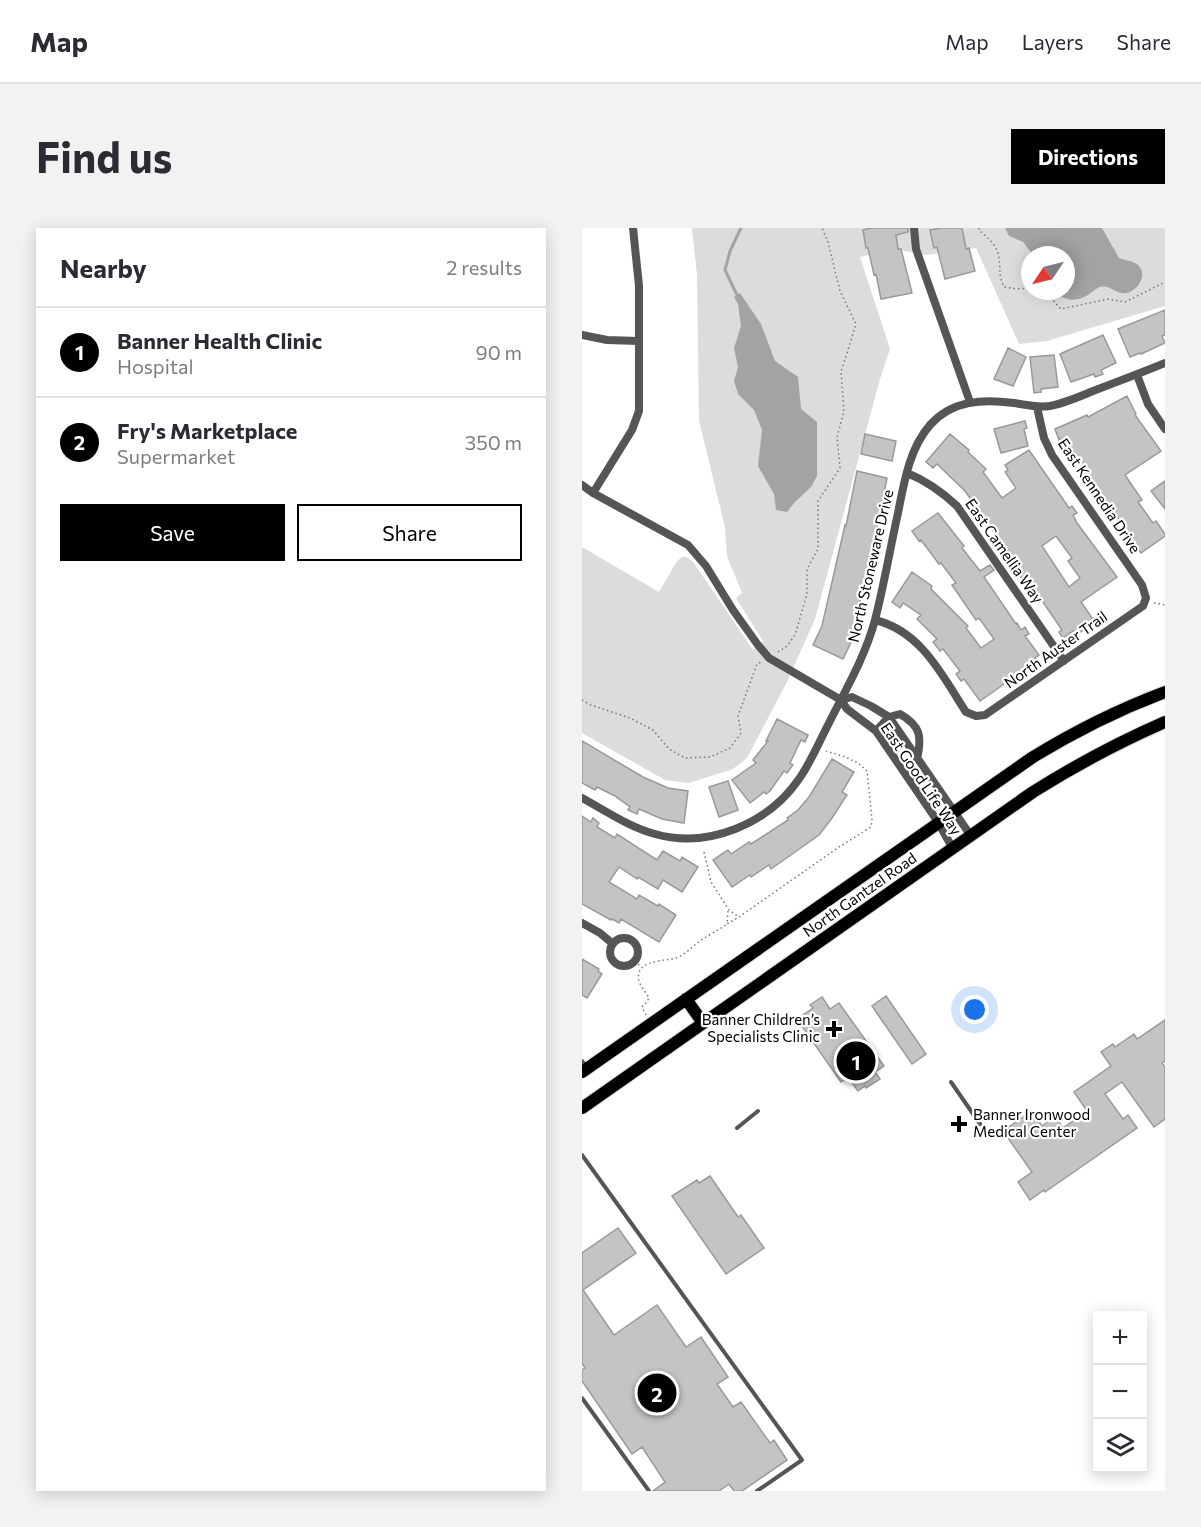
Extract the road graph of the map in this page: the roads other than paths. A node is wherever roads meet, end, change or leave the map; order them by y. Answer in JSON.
{"nodes":[{"id":1,"x":633,"y":228,"type":"edge"},
{"id":2,"x":914,"y":228,"type":"edge"},
{"id":3,"x":582,"y":335,"type":"edge"},
{"id":4,"x":638,"y":341,"type":"junction"},
{"id":5,"x":1165,"y":363,"type":"edge"},
{"id":6,"x":1137,"y":375,"type":"junction"},
{"id":7,"x":970,"y":402,"type":"junction"},
{"id":8,"x":1038,"y":406,"type":"junction"},
{"id":9,"x":1165,"y":429,"type":"edge"},
{"id":10,"x":907,"y":473,"type":"junction"},
{"id":11,"x":582,"y":485,"type":"edge"},
{"id":12,"x":593,"y":493,"type":"junction"},
{"id":13,"x":1146,"y":598,"type":"joint"},
{"id":14,"x":875,"y":620,"type":"junction"},
{"id":15,"x":1064,"y":661,"type":"junction"},
{"id":16,"x":1165,"y":692,"type":"edge"},
{"id":17,"x":841,"y":700,"type":"junction"},
{"id":18,"x":889,"y":717,"type":"junction"},
{"id":19,"x":1165,"y":722,"type":"edge"},
{"id":20,"x":876,"y":731,"type":"junction"},
{"id":21,"x":917,"y":759,"type":"junction"},
{"id":22,"x":582,"y":798,"type":"edge"},
{"id":23,"x":953,"y":812,"type":"junction"},
{"id":24,"x":938,"y":822,"type":"junction"},
{"id":25,"x":971,"y":836,"type":"junction"},
{"id":26,"x":953,"y":849,"type":"junction"},
{"id":27,"x":582,"y":923,"type":"edge"},
{"id":28,"x":613,"y":944,"type":"junction"},
{"id":29,"x":686,"y":999,"type":"junction"},
{"id":30,"x":703,"y":1023,"type":"junction"},
{"id":31,"x":584,"y":1067,"type":"edge"},
{"id":32,"x":951,"y":1082,"type":"dead end"},
{"id":33,"x":582,"y":1108,"type":"edge"},
{"id":34,"x":758,"y":1111,"type":"dead end"},
{"id":35,"x":980,"y":1124,"type":"dead end"},
{"id":36,"x":737,"y":1128,"type":"dead end"},
{"id":37,"x":582,"y":1155,"type":"edge"},
{"id":38,"x":582,"y":1398,"type":"edge"},
{"id":39,"x":649,"y":1491,"type":"edge"},
{"id":40,"x":757,"y":1491,"type":"edge"}],
"edges":[{"from":1,"to":4,"type":"street"},
{"from":2,"to":7,"type":"street"},
{"from":3,"to":4,"type":"street"},
{"from":4,"to":12,"type":"street"},
{"from":5,"to":6,"type":"street","name":"North Stoneware Drive"},
{"from":6,"to":8,"type":"street","name":"North Stoneware Drive"},
{"from":6,"to":9,"type":"street"},
{"from":7,"to":8,"type":"street","name":"North Stoneware Drive"},
{"from":7,"to":10,"type":"street","name":"North Stoneware Drive"},
{"from":8,"to":13,"type":"street","name":"East Kennedia Drive"},
{"from":10,"to":14,"type":"street","name":"North Stoneware Drive"},
{"from":10,"to":15,"type":"street","name":"East Camellia Way"},
{"from":11,"to":12,"type":"street","name":"East Good Life Way"},
{"from":12,"to":17,"type":"street","name":"East Good Life Way"},
{"from":13,"to":15,"type":"street","name":"North Auster Trail"},
{"from":14,"to":15,"type":"street","name":"North Auster Trail"},
{"from":14,"to":17,"type":"street","name":"North Stoneware Drive"},
{"from":16,"to":23,"type":"main road","name":"North Gantzel Road"},
{"from":17,"to":18,"type":"street","name":"East Good Life Way"},
{"from":17,"to":20,"type":"street","name":"East Good Life Way"},
{"from":17,"to":22,"type":"street","name":"North Stoneware Drive"},
{"from":18,"to":20,"type":"street"},
{"from":18,"to":21,"type":"street","name":"East Good Life Way"},
{"from":18,"to":21,"type":"street"},
{"from":19,"to":25,"type":"main road","name":"North Gantzel Road"},
{"from":20,"to":24,"type":"street","name":"East Good Life Way"},
{"from":21,"to":23,"type":"street","name":"East Good Life Way"},
{"from":23,"to":24,"type":"main road","name":"North Gantzel Road"},
{"from":23,"to":25,"type":"street","name":"East Good Life Way"},
{"from":24,"to":26,"type":"street","name":"East Good Life Way"},
{"from":24,"to":29,"type":"main road","name":"North Gantzel Road"},
{"from":25,"to":26,"type":"main road","name":"North Gantzel Road"},
{"from":26,"to":30,"type":"main road","name":"North Gantzel Road"},
{"from":27,"to":28,"type":"street"},
{"from":28,"to":28,"type":"street"},
{"from":29,"to":30,"type":"main road"},
{"from":29,"to":31,"type":"main road","name":"North Gantzel Road"},
{"from":30,"to":33,"type":"main road","name":"North Gantzel Road"},
{"from":32,"to":35,"type":"lane"},
{"from":34,"to":36,"type":"lane"},
{"from":37,"to":40,"type":"lane"},
{"from":38,"to":39,"type":"lane"}]}
